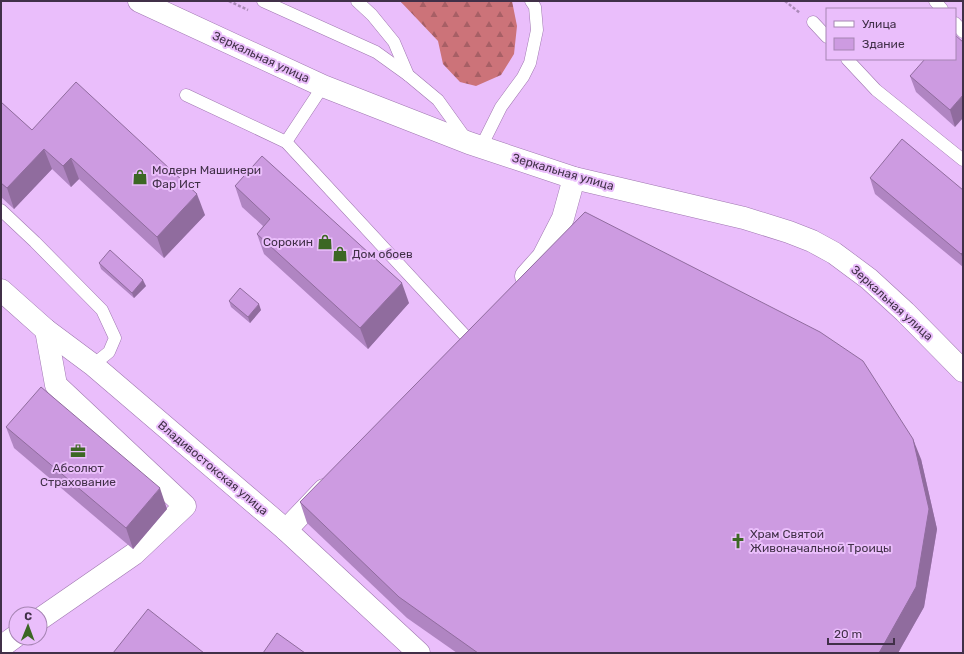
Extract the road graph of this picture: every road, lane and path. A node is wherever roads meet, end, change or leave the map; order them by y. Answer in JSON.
{"nodes":[{"id":1,"x":139,"y":1,"type":"edge"},
{"id":2,"x":263,"y":1,"type":"edge"},
{"id":3,"x":357,"y":1,"type":"edge"},
{"id":4,"x":533,"y":3,"type":"edge"},
{"id":5,"x":813,"y":22,"type":"dead end"},
{"id":6,"x":956,"y":24,"type":"edge"},
{"id":7,"x":963,"y":32,"type":"edge"},
{"id":8,"x":826,"y":37,"type":"edge"},
{"id":9,"x":848,"y":60,"type":"edge"},
{"id":10,"x":408,"y":74,"type":"junction"},
{"id":11,"x":323,"y":86,"type":"junction"},
{"id":12,"x":186,"y":95,"type":"dead end"},
{"id":13,"x":286,"y":142,"type":"junction"},
{"id":14,"x":475,"y":145,"type":"junction"},
{"id":15,"x":963,"y":160,"type":"edge"},
{"id":16,"x":574,"y":178,"type":"junction"},
{"id":17,"x":1,"y":210,"type":"edge"},
{"id":18,"x":1,"y":290,"type":"edge"},
{"id":19,"x":512,"y":293,"type":"edge"},
{"id":20,"x":46,"y":330,"type":"junction"},
{"id":21,"x":475,"y":335,"type":"joint"},
{"id":22,"x":454,"y":358,"type":"edge"},
{"id":23,"x":93,"y":365,"type":"junction"},
{"id":24,"x":963,"y":371,"type":"edge"},
{"id":25,"x":336,"y":479,"type":"edge"},
{"id":26,"x":286,"y":530,"type":"junction"},
{"id":27,"x":48,"y":613,"type":"edge"},
{"id":28,"x":419,"y":653,"type":"edge"}],
"edges":[{"from":1,"to":11,"type":"street","name":"Зеркальная улица"},
{"from":2,"to":10,"type":"lane"},
{"from":3,"to":10,"type":"lane"},
{"from":4,"to":14,"type":"lane"},
{"from":5,"to":8,"type":"lane"},
{"from":6,"to":7,"type":"lane"},
{"from":9,"to":15,"type":"lane"},
{"from":10,"to":14,"type":"lane"},
{"from":11,"to":13,"type":"lane"},
{"from":11,"to":14,"type":"street","name":"Зеркальная улица"},
{"from":12,"to":13,"type":"lane"},
{"from":13,"to":21,"type":"lane"},
{"from":14,"to":16,"type":"street","name":"Зеркальная улица"},
{"from":16,"to":19,"type":"street"},
{"from":16,"to":24,"type":"street","name":"Зеркальная улица"},
{"from":17,"to":23,"type":"lane"},
{"from":18,"to":20,"type":"street","name":"Владивостокская улица"},
{"from":20,"to":23,"type":"street","name":"Владивостокская улица"},
{"from":20,"to":27,"type":"street"},
{"from":21,"to":22,"type":"street"},
{"from":23,"to":26,"type":"street","name":"Владивостокская улица"},
{"from":25,"to":26,"type":"street"},
{"from":26,"to":28,"type":"street","name":"Владивостокская улица"}]}
